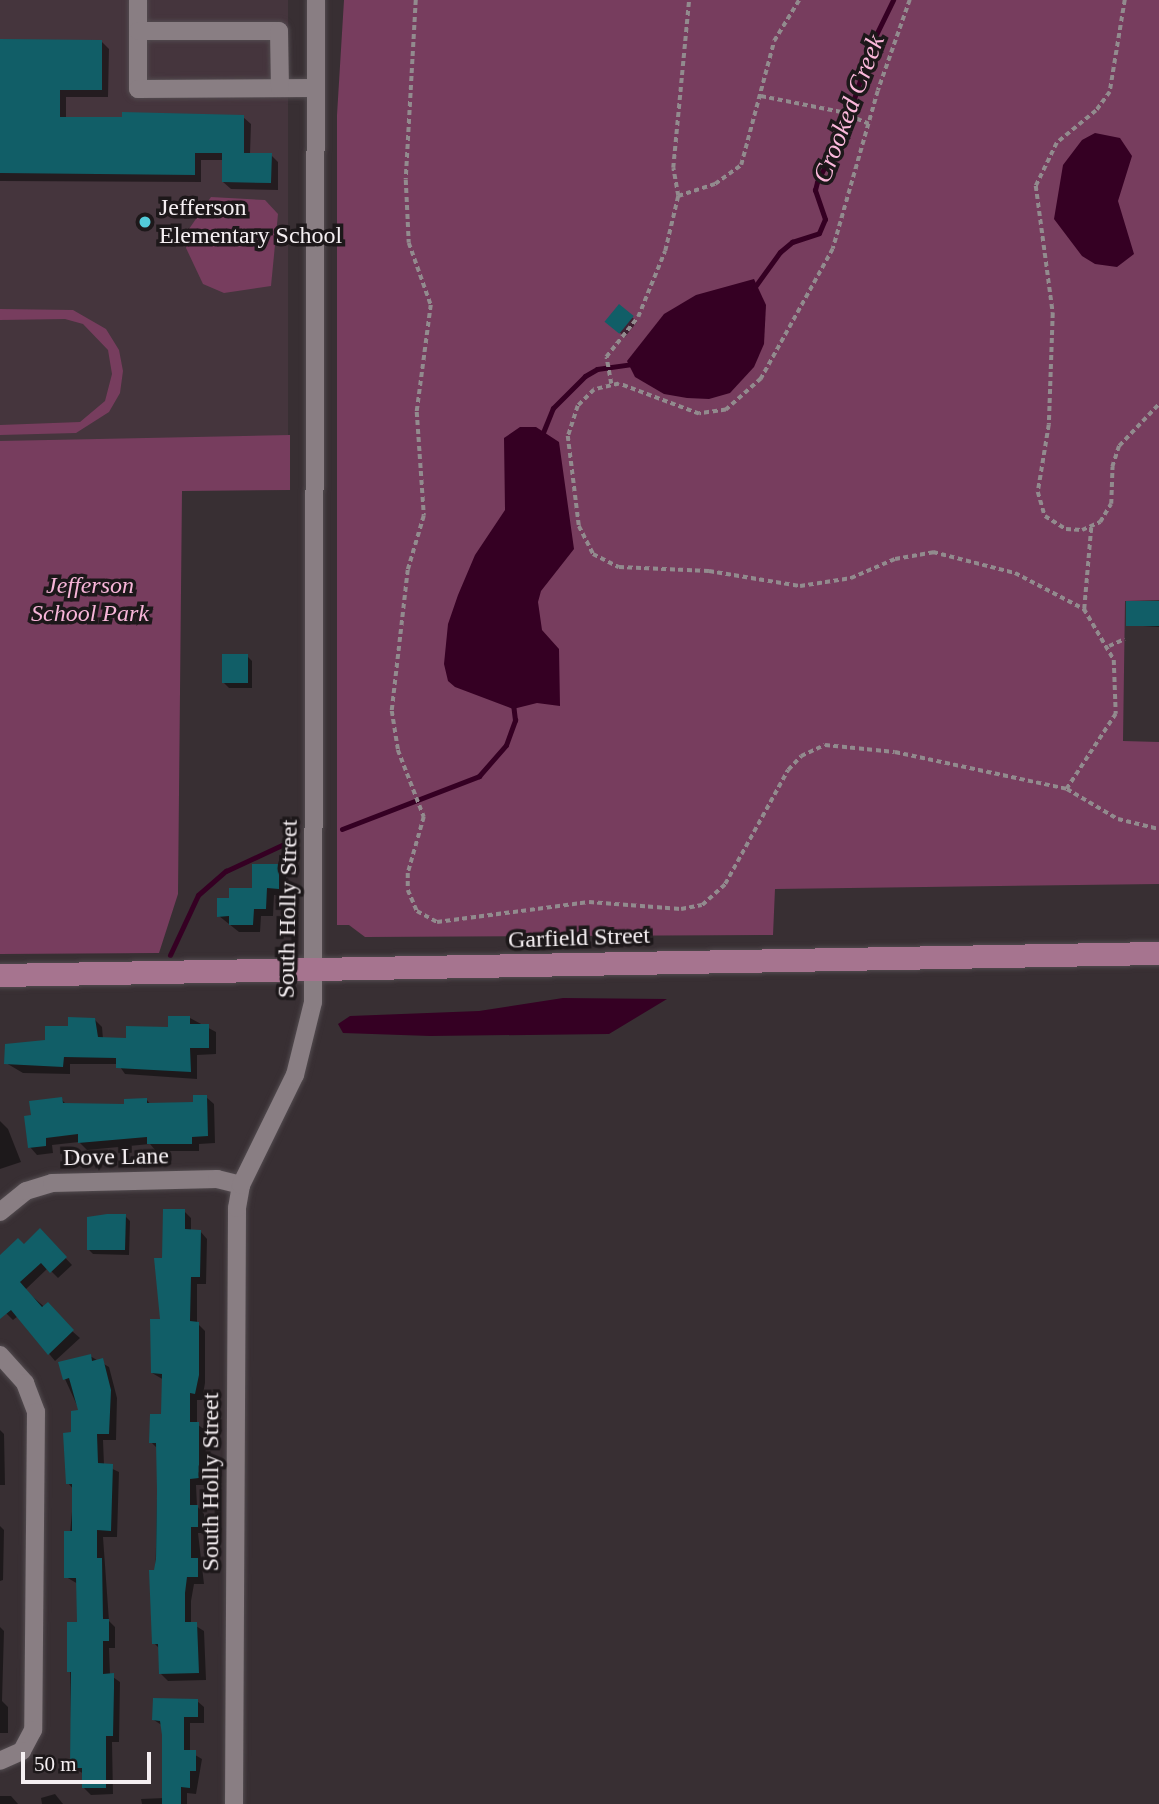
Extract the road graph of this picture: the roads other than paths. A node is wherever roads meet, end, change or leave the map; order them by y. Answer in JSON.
{"nodes":[{"id":1,"x":138,"y":0,"type":"edge"},
{"id":2,"x":316,"y":0,"type":"edge"},
{"id":3,"x":138,"y":31,"type":"junction"},
{"id":4,"x":280,"y":88,"type":"junction"},
{"id":5,"x":313,"y":88,"type":"junction"},
{"id":6,"x":1159,"y":953,"type":"edge"},
{"id":7,"x":314,"y":971,"type":"junction"},
{"id":8,"x":0,"y":975,"type":"edge"},
{"id":9,"x":241,"y":1185,"type":"junction"},
{"id":10,"x":0,"y":1212,"type":"edge"},
{"id":11,"x":0,"y":1354,"type":"edge"},
{"id":12,"x":0,"y":1761,"type":"edge"},
{"id":13,"x":234,"y":1804,"type":"edge"}],
"edges":[{"from":1,"to":3,"type":"street"},
{"from":2,"to":5,"type":"street","name":"South Holly Street"},
{"from":3,"to":4,"type":"street"},
{"from":3,"to":4,"type":"street"},
{"from":4,"to":5,"type":"street"},
{"from":5,"to":7,"type":"street","name":"South Holly Street"},
{"from":6,"to":7,"type":"main road","name":"Garfield Street"},
{"from":7,"to":8,"type":"main road","name":"Garfield Street"},
{"from":7,"to":9,"type":"street","name":"South Holly Street"},
{"from":9,"to":10,"type":"street","name":"Dove Lane"},
{"from":9,"to":13,"type":"street","name":"South Holly Street"},
{"from":11,"to":12,"type":"street"}]}
